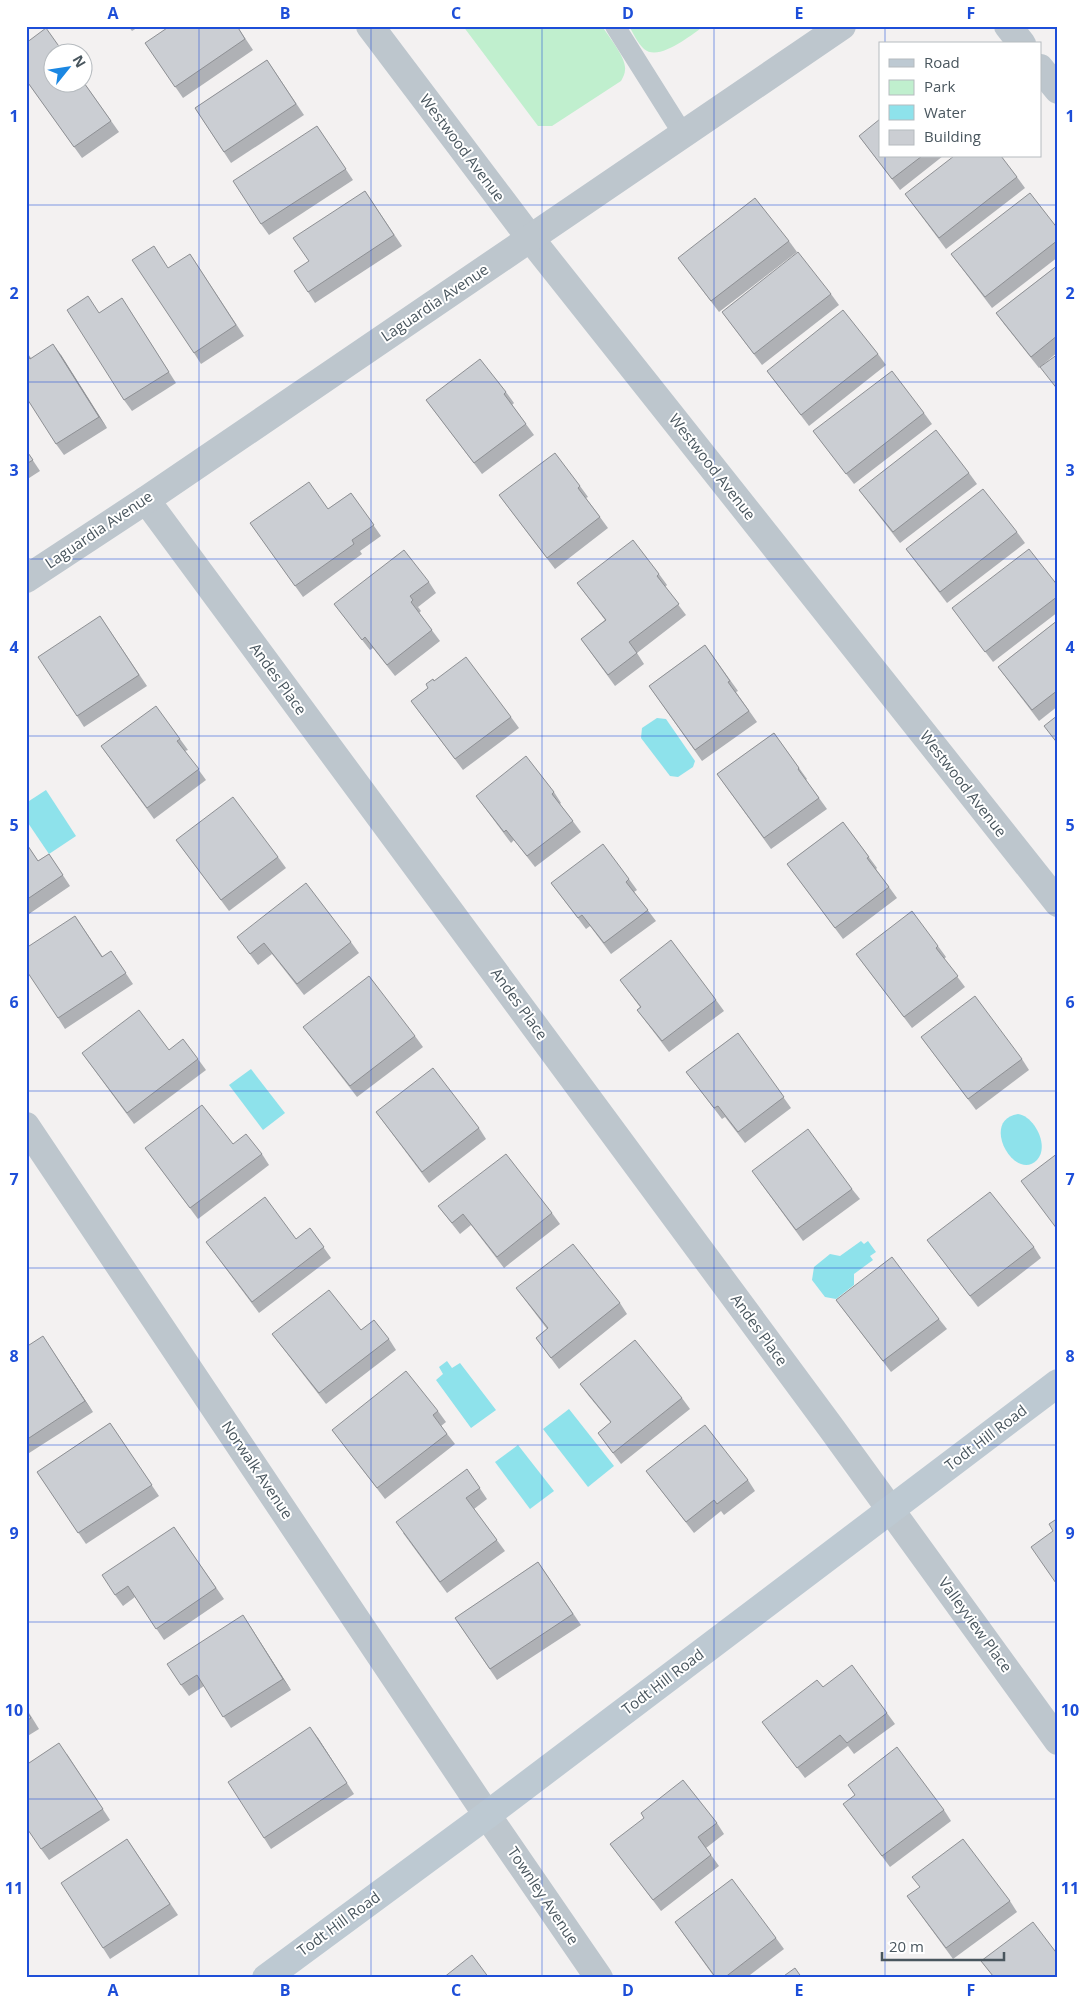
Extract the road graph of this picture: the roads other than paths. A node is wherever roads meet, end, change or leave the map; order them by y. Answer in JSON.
{"nodes":[{"id":1,"x":370,"y":26,"type":"edge"},
{"id":2,"x":615,"y":26,"type":"edge"},
{"id":3,"x":842,"y":26,"type":"edge"},
{"id":4,"x":1008,"y":26,"type":"edge"},
{"id":5,"x":1020,"y":42,"type":"edge"},
{"id":6,"x":1042,"y":70,"type":"edge"},
{"id":7,"x":1058,"y":90,"type":"edge"},
{"id":8,"x":683,"y":134,"type":"junction"},
{"id":9,"x":530,"y":238,"type":"junction"},
{"id":10,"x":146,"y":500,"type":"junction"},
{"id":11,"x":26,"y":579,"type":"edge"},
{"id":12,"x":1058,"y":903,"type":"edge"},
{"id":13,"x":26,"y":1126,"type":"edge"},
{"id":14,"x":1058,"y":1383,"type":"edge"},
{"id":15,"x":891,"y":1509,"type":"junction"},
{"id":16,"x":1058,"y":1741,"type":"edge"},
{"id":17,"x":488,"y":1814,"type":"junction"},
{"id":18,"x":266,"y":1978,"type":"edge"},
{"id":19,"x":599,"y":1978,"type":"edge"}],
"edges":[{"from":1,"to":9,"type":"street","name":"Westwood Avenue"},
{"from":2,"to":8,"type":"lane"},
{"from":3,"to":8,"type":"street","name":"Laguardia Avenue"},
{"from":4,"to":5,"type":"street"},
{"from":6,"to":7,"type":"street"},
{"from":8,"to":9,"type":"street","name":"Laguardia Avenue"},
{"from":9,"to":10,"type":"street","name":"Laguardia Avenue"},
{"from":9,"to":12,"type":"street","name":"Westwood Avenue"},
{"from":10,"to":11,"type":"street","name":"Laguardia Avenue"},
{"from":10,"to":15,"type":"street","name":"Andes Place"},
{"from":13,"to":17,"type":"street","name":"Norwalk Avenue"},
{"from":14,"to":15,"type":"street","name":"Todt Hill Road"},
{"from":15,"to":16,"type":"street","name":"Valleyview Place"},
{"from":15,"to":17,"type":"street","name":"Todt Hill Road"},
{"from":17,"to":18,"type":"street","name":"Todt Hill Road"},
{"from":17,"to":19,"type":"street","name":"Townley Avenue"}]}
